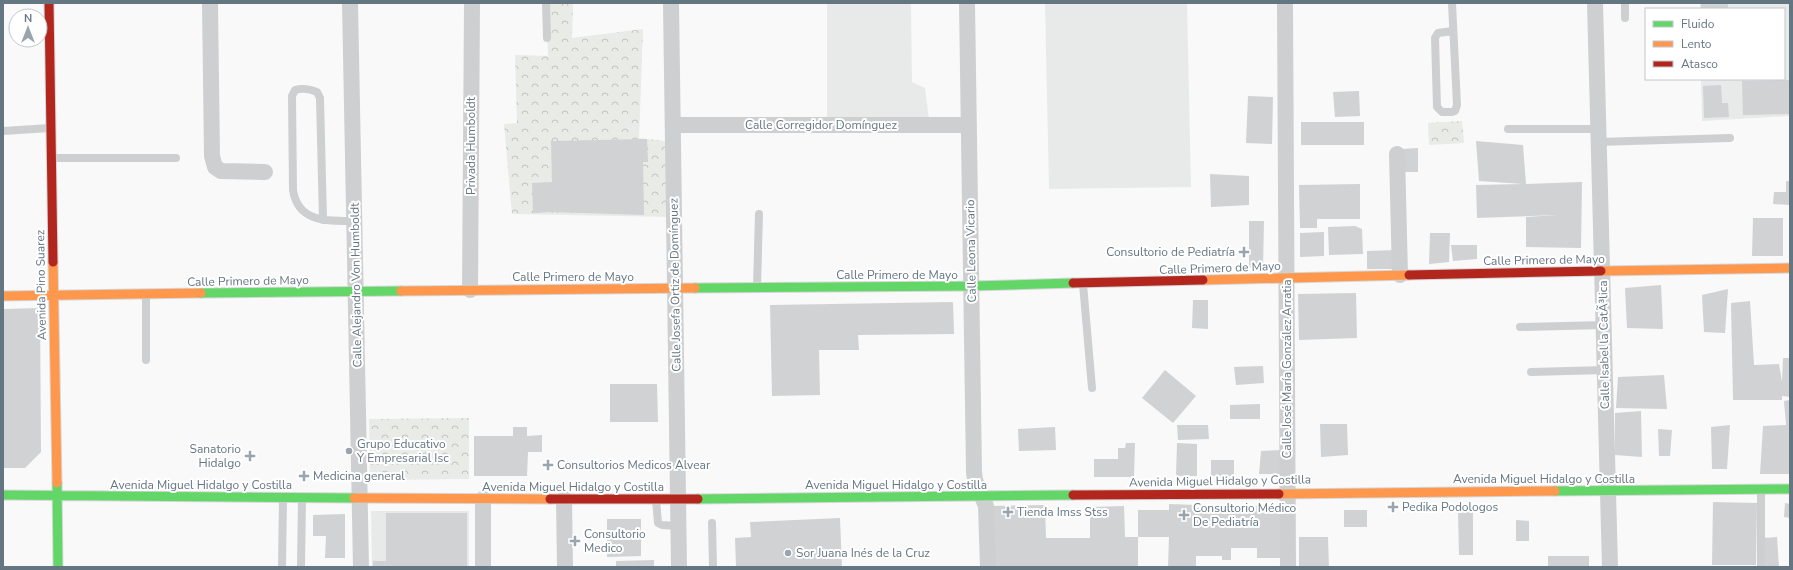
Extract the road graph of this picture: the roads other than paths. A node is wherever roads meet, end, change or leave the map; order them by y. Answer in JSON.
{"nodes":[{"id":1,"x":49,"y":3,"type":"edge"},
{"id":2,"x":210,"y":3,"type":"edge"},
{"id":3,"x":350,"y":3,"type":"edge"},
{"id":4,"x":472,"y":3,"type":"edge"},
{"id":5,"x":546,"y":3,"type":"edge"},
{"id":6,"x":671,"y":3,"type":"edge"},
{"id":7,"x":967,"y":3,"type":"edge"},
{"id":8,"x":1285,"y":3,"type":"edge"},
{"id":9,"x":1452,"y":3,"type":"edge"},
{"id":10,"x":1595,"y":3,"type":"edge"},
{"id":11,"x":1624,"y":3,"type":"edge"},
{"id":12,"x":1625,"y":18,"type":"dead end"},
{"id":13,"x":1453,"y":31,"type":"junction"},
{"id":14,"x":547,"y":38,"type":"dead end"},
{"id":15,"x":673,"y":125,"type":"junction"},
{"id":16,"x":969,"y":125,"type":"junction"},
{"id":17,"x":51,"y":128,"type":"junction"},
{"id":18,"x":1508,"y":129,"type":"dead end"},
{"id":19,"x":3,"y":131,"type":"edge"},
{"id":20,"x":1598,"y":135,"type":"junction"},
{"id":21,"x":1730,"y":138,"type":"dead end"},
{"id":22,"x":1397,"y":154,"type":"dead end"},
{"id":23,"x":51,"y":158,"type":"junction"},
{"id":24,"x":176,"y":158,"type":"dead end"},
{"id":25,"x":266,"y":172,"type":"dead end"},
{"id":26,"x":759,"y":214,"type":"dead end"},
{"id":27,"x":323,"y":220,"type":"junction"},
{"id":28,"x":355,"y":221,"type":"junction"},
{"id":29,"x":1790,"y":268,"type":"edge"},
{"id":30,"x":1602,"y":270,"type":"junction"},
{"id":31,"x":1400,"y":275,"type":"junction"},
{"id":32,"x":1286,"y":277,"type":"junction"},
{"id":33,"x":1083,"y":284,"type":"junction"},
{"id":34,"x":972,"y":286,"type":"junction"},
{"id":35,"x":675,"y":288,"type":"junction"},
{"id":36,"x":757,"y":288,"type":"junction"},
{"id":37,"x":470,"y":290,"type":"junction"},
{"id":38,"x":356,"y":291,"type":"junction"},
{"id":39,"x":146,"y":294,"type":"junction"},
{"id":40,"x":3,"y":296,"type":"edge"},
{"id":41,"x":53,"y":296,"type":"junction"},
{"id":42,"x":1604,"y":325,"type":"junction"},
{"id":43,"x":1520,"y":327,"type":"dead end"},
{"id":44,"x":146,"y":360,"type":"dead end"},
{"id":45,"x":1605,"y":370,"type":"junction"},
{"id":46,"x":1531,"y":372,"type":"dead end"},
{"id":47,"x":1092,"y":388,"type":"dead end"},
{"id":48,"x":1761,"y":489,"type":"junction"},
{"id":49,"x":1790,"y":489,"type":"edge"},
{"id":50,"x":1608,"y":491,"type":"junction"},
{"id":51,"x":1288,"y":492,"type":"junction"},
{"id":52,"x":3,"y":495,"type":"edge"},
{"id":53,"x":56,"y":496,"type":"junction"},
{"id":54,"x":983,"y":496,"type":"junction"},
{"id":55,"x":283,"y":498,"type":"junction"},
{"id":56,"x":302,"y":498,"type":"junction"},
{"id":57,"x":359,"y":498,"type":"junction"},
{"id":58,"x":483,"y":499,"type":"junction"},
{"id":59,"x":564,"y":499,"type":"junction"},
{"id":60,"x":656,"y":499,"type":"junction"},
{"id":61,"x":677,"y":499,"type":"junction"},
{"id":62,"x":712,"y":523,"type":"dead end"},
{"id":63,"x":678,"y":526,"type":"junction"},
{"id":64,"x":58,"y":567,"type":"edge"},
{"id":65,"x":282,"y":567,"type":"edge"},
{"id":66,"x":301,"y":567,"type":"edge"},
{"id":67,"x":361,"y":567,"type":"edge"},
{"id":68,"x":483,"y":567,"type":"edge"},
{"id":69,"x":566,"y":567,"type":"edge"},
{"id":70,"x":679,"y":567,"type":"edge"},
{"id":71,"x":713,"y":567,"type":"edge"},
{"id":72,"x":988,"y":567,"type":"edge"},
{"id":73,"x":1288,"y":567,"type":"edge"},
{"id":74,"x":1610,"y":567,"type":"edge"},
{"id":75,"x":1760,"y":567,"type":"edge"}],
"edges":[{"from":1,"to":17,"type":"main road","name":"Avenida Pino Suarez"},
{"from":2,"to":25,"type":"street"},
{"from":3,"to":28,"type":"street","name":"Calle Alejandro Von Humboldt"},
{"from":4,"to":37,"type":"street","name":"Privada Humboldt"},
{"from":5,"to":14,"type":"lane"},
{"from":6,"to":15,"type":"street","name":"Calle Josefa Ortiz de Domínguez"},
{"from":7,"to":16,"type":"street","name":"Calle Leona Vicario"},
{"from":8,"to":32,"type":"street","name":"Calle José María González Arratia"},
{"from":9,"to":13,"type":"lane"},
{"from":10,"to":20,"type":"street","name":"Calle Isabel la CatÃ³lica"},
{"from":11,"to":12,"type":"lane"},
{"from":13,"to":13,"type":"lane"},
{"from":15,"to":16,"type":"street","name":"Calle Corregidor Domínguez"},
{"from":15,"to":35,"type":"street","name":"Calle Josefa Ortiz de Domínguez"},
{"from":16,"to":34,"type":"street","name":"Calle Leona Vicario"},
{"from":17,"to":19,"type":"lane"},
{"from":17,"to":23,"type":"main road","name":"Avenida Pino Suarez"},
{"from":18,"to":20,"type":"lane"},
{"from":20,"to":21,"type":"lane"},
{"from":20,"to":30,"type":"street","name":"Calle Isabel la CatÃ³lica"},
{"from":22,"to":31,"type":"street"},
{"from":23,"to":24,"type":"lane"},
{"from":23,"to":41,"type":"main road","name":"Avenida Pino Suarez"},
{"from":26,"to":36,"type":"lane"},
{"from":27,"to":27,"type":"lane"},
{"from":27,"to":28,"type":"lane"},
{"from":28,"to":38,"type":"street","name":"Calle Alejandro Von Humboldt"},
{"from":29,"to":30,"type":"main road","name":"Calle Primero de Mayo"},
{"from":30,"to":31,"type":"main road","name":"Calle Primero de Mayo"},
{"from":30,"to":42,"type":"street","name":"Calle Isabel la CatÃ³lica"},
{"from":31,"to":32,"type":"main road","name":"Calle Primero de Mayo"},
{"from":32,"to":33,"type":"main road","name":"Calle Primero de Mayo"},
{"from":32,"to":51,"type":"street","name":"Calle José María González Arratia"},
{"from":33,"to":34,"type":"main road","name":"Calle Primero de Mayo"},
{"from":33,"to":47,"type":"lane"},
{"from":34,"to":36,"type":"main road","name":"Calle Primero de Mayo"},
{"from":34,"to":54,"type":"street","name":"Calle Leona Vicario"},
{"from":35,"to":36,"type":"main road","name":"Calle Primero de Mayo"},
{"from":35,"to":37,"type":"main road","name":"Calle Primero de Mayo"},
{"from":35,"to":61,"type":"street","name":"Calle Josefa Ortiz de Domínguez"},
{"from":37,"to":38,"type":"main road","name":"Calle Primero de Mayo"},
{"from":38,"to":39,"type":"main road","name":"Calle Primero de Mayo"},
{"from":38,"to":57,"type":"street","name":"Calle Alejandro Von Humboldt"},
{"from":39,"to":41,"type":"main road","name":"Calle Primero de Mayo"},
{"from":39,"to":44,"type":"lane"},
{"from":40,"to":41,"type":"main road","name":"Calle Primero de Mayo"},
{"from":41,"to":53,"type":"main road","name":"Avenida Pino Suarez"},
{"from":42,"to":43,"type":"lane"},
{"from":42,"to":45,"type":"street","name":"Calle Isabel la CatÃ³lica"},
{"from":45,"to":46,"type":"lane"},
{"from":45,"to":50,"type":"street","name":"Calle Isabel la CatÃ³lica"},
{"from":48,"to":49,"type":"main road","name":"Avenida Miguel Hidalgo y Costilla"},
{"from":48,"to":50,"type":"main road","name":"Avenida Miguel Hidalgo y Costilla"},
{"from":48,"to":75,"type":"lane"},
{"from":50,"to":51,"type":"main road","name":"Avenida Miguel Hidalgo y Costilla"},
{"from":50,"to":74,"type":"street","name":"Calle Isabel la CatÃ³lica"},
{"from":51,"to":54,"type":"main road","name":"Avenida Miguel Hidalgo y Costilla"},
{"from":51,"to":73,"type":"street","name":"Calle José María González Arratia"},
{"from":52,"to":53,"type":"main road","name":"Avenida Miguel Hidalgo y Costilla"},
{"from":53,"to":55,"type":"main road","name":"Avenida Miguel Hidalgo y Costilla"},
{"from":53,"to":64,"type":"main road","name":"Avenida Pino Suarez"},
{"from":54,"to":61,"type":"main road","name":"Avenida Miguel Hidalgo y Costilla"},
{"from":54,"to":72,"type":"street","name":"Calle Leona Vicario"},
{"from":55,"to":56,"type":"main road","name":"Avenida Miguel Hidalgo y Costilla"},
{"from":55,"to":65,"type":"lane"},
{"from":56,"to":57,"type":"main road","name":"Avenida Miguel Hidalgo y Costilla"},
{"from":56,"to":66,"type":"lane"},
{"from":57,"to":58,"type":"main road","name":"Avenida Miguel Hidalgo y Costilla"},
{"from":57,"to":67,"type":"street","name":"Calle Alejandro Von Humboldt"},
{"from":58,"to":59,"type":"main road","name":"Avenida Miguel Hidalgo y Costilla"},
{"from":58,"to":68,"type":"street"},
{"from":59,"to":60,"type":"main road","name":"Avenida Miguel Hidalgo y Costilla"},
{"from":59,"to":69,"type":"street"},
{"from":60,"to":61,"type":"main road","name":"Avenida Miguel Hidalgo y Costilla"},
{"from":60,"to":63,"type":"lane"},
{"from":61,"to":63,"type":"street","name":"Calle Josefa Ortiz de Domínguez"},
{"from":62,"to":71,"type":"lane"},
{"from":63,"to":70,"type":"street","name":"Calle Josefa Ortiz de Domínguez"}]}
